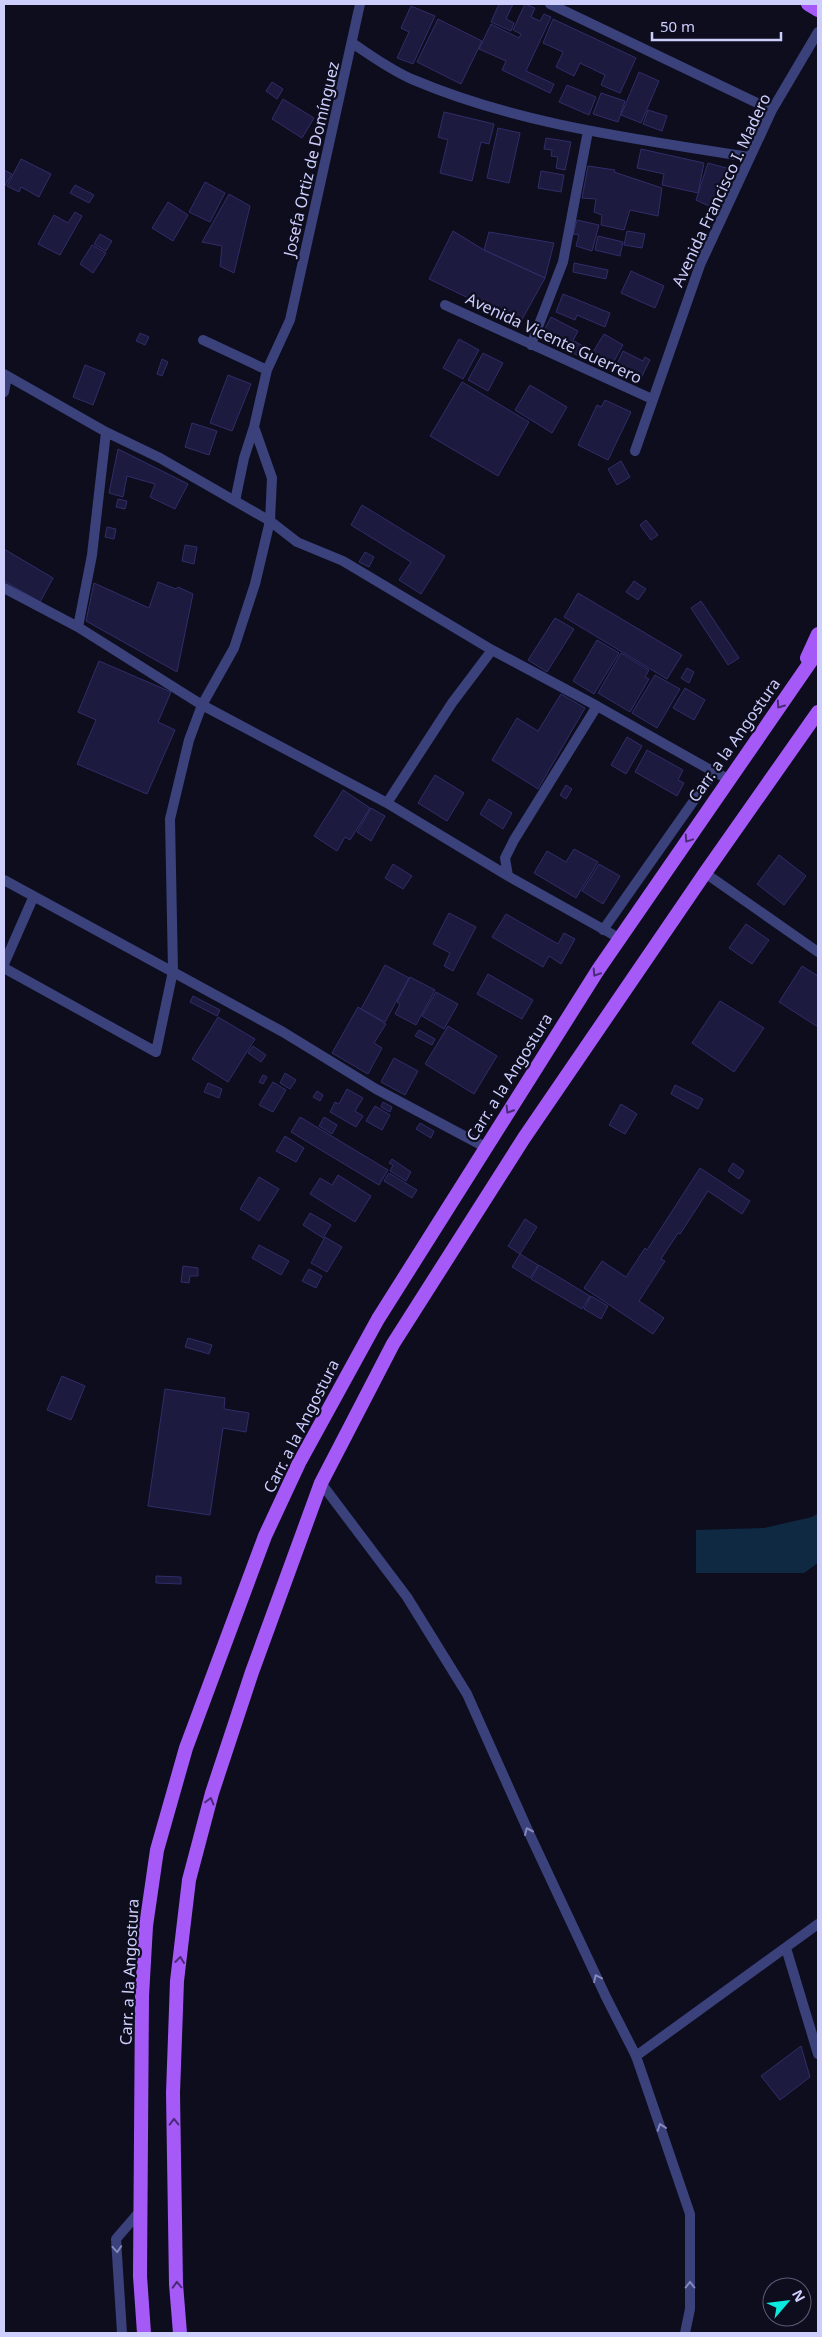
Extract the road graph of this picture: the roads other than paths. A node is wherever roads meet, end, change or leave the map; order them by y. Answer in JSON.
{"nodes":[{"id":1,"x":360,"y":4,"type":"edge"},
{"id":2,"x":550,"y":4,"type":"edge"},
{"id":3,"x":808,"y":4,"type":"edge"},
{"id":4,"x":818,"y":10,"type":"edge"},
{"id":5,"x":818,"y":32,"type":"edge"},
{"id":6,"x":352,"y":43,"type":"junction"},
{"id":7,"x":772,"y":110,"type":"junction"},
{"id":8,"x":588,"y":131,"type":"junction"},
{"id":9,"x":749,"y":157,"type":"junction"},
{"id":10,"x":445,"y":305,"type":"dead end"},
{"id":11,"x":202,"y":340,"type":"dead end"},
{"id":12,"x":531,"y":345,"type":"junction"},
{"id":13,"x":267,"y":370,"type":"junction"},
{"id":14,"x":6,"y":375,"type":"edge"},
{"id":15,"x":4,"y":392,"type":"edge"},
{"id":16,"x":652,"y":399,"type":"junction"},
{"id":17,"x":254,"y":427,"type":"junction"},
{"id":18,"x":106,"y":432,"type":"junction"},
{"id":19,"x":634,"y":451,"type":"dead end"},
{"id":20,"x":236,"y":501,"type":"junction"},
{"id":21,"x":270,"y":521,"type":"junction"},
{"id":22,"x":4,"y":588,"type":"edge"},
{"id":23,"x":78,"y":627,"type":"junction"},
{"id":24,"x":818,"y":634,"type":"edge"},
{"id":25,"x":492,"y":650,"type":"junction"},
{"id":26,"x":818,"y":651,"type":"edge"},
{"id":27,"x":798,"y":679,"type":"junction"},
{"id":28,"x":202,"y":705,"type":"junction"},
{"id":29,"x":597,"y":706,"type":"junction"},
{"id":30,"x":818,"y":712,"type":"edge"},
{"id":31,"x":714,"y":772,"type":"junction"},
{"id":32,"x":729,"y":779,"type":"junction"},
{"id":33,"x":387,"y":803,"type":"junction"},
{"id":34,"x":704,"y":873,"type":"junction"},
{"id":35,"x":508,"y":876,"type":"junction"},
{"id":36,"x":4,"y":880,"type":"edge"},
{"id":37,"x":33,"y":898,"type":"junction"},
{"id":38,"x":603,"y":930,"type":"junction"},
{"id":39,"x":620,"y":938,"type":"junction"},
{"id":40,"x":818,"y":952,"type":"edge"},
{"id":41,"x":4,"y":964,"type":"edge"},
{"id":42,"x":4,"y":968,"type":"edge"},
{"id":43,"x":173,"y":971,"type":"junction"},
{"id":44,"x":485,"y":1147,"type":"junction"},
{"id":45,"x":322,"y":1483,"type":"junction"},
{"id":46,"x":818,"y":1924,"type":"edge"},
{"id":47,"x":786,"y":1948,"type":"junction"},
{"id":48,"x":818,"y":2054,"type":"edge"},
{"id":49,"x":636,"y":2056,"type":"junction"},
{"id":50,"x":141,"y":2210,"type":"junction"},
{"id":51,"x":122,"y":2333,"type":"edge"},
{"id":52,"x":144,"y":2333,"type":"edge"},
{"id":53,"x":180,"y":2333,"type":"edge"},
{"id":54,"x":686,"y":2333,"type":"edge"}],
"edges":[{"from":1,"to":6,"type":"street","name":"Josefa Ortiz de Domínguez"},
{"from":2,"to":7,"type":"street"},
{"from":3,"to":4,"type":"main road"},
{"from":5,"to":7,"type":"street","name":"Avenida Francisco I. Madero"},
{"from":6,"to":8,"type":"street"},
{"from":6,"to":13,"type":"street","name":"Josefa Ortiz de Domínguez"},
{"from":7,"to":9,"type":"street","name":"Avenida Francisco I. Madero"},
{"from":8,"to":9,"type":"street"},
{"from":8,"to":12,"type":"street"},
{"from":9,"to":16,"type":"street","name":"Avenida Francisco I. Madero"},
{"from":10,"to":12,"type":"street","name":"Avenida Vicente Guerrero"},
{"from":11,"to":13,"type":"street"},
{"from":12,"to":16,"type":"street","name":"Avenida Vicente Guerrero"},
{"from":13,"to":17,"type":"street","name":"Josefa Ortiz de Domínguez"},
{"from":14,"to":15,"type":"street"},
{"from":14,"to":18,"type":"street"},
{"from":16,"to":19,"type":"street","name":"Avenida Francisco I. Madero"},
{"from":17,"to":20,"type":"street","name":"Josefa Ortiz de Domínguez"},
{"from":17,"to":21,"type":"street"},
{"from":18,"to":20,"type":"street"},
{"from":18,"to":23,"type":"street"},
{"from":20,"to":21,"type":"street"},
{"from":21,"to":25,"type":"street"},
{"from":21,"to":28,"type":"street"},
{"from":22,"to":23,"type":"street"},
{"from":23,"to":28,"type":"street"},
{"from":24,"to":27,"type":"main road"},
{"from":25,"to":29,"type":"street"},
{"from":25,"to":33,"type":"street"},
{"from":26,"to":27,"type":"main road","name":"Carr. a la Angostura"},
{"from":27,"to":32,"type":"main road","name":"Carr. a la Angostura","one_way":true},
{"from":28,"to":33,"type":"street"},
{"from":28,"to":43,"type":"street"},
{"from":29,"to":31,"type":"street"},
{"from":29,"to":35,"type":"street"},
{"from":30,"to":34,"type":"main road"},
{"from":31,"to":32,"type":"street"},
{"from":31,"to":38,"type":"street"},
{"from":32,"to":39,"type":"main road","name":"Carr. a la Angostura","one_way":true},
{"from":33,"to":35,"type":"street"},
{"from":34,"to":40,"type":"street"},
{"from":34,"to":45,"type":"main road"},
{"from":35,"to":38,"type":"street"},
{"from":36,"to":37,"type":"street"},
{"from":37,"to":41,"type":"street"},
{"from":37,"to":43,"type":"street"},
{"from":38,"to":39,"type":"street"},
{"from":39,"to":44,"type":"main road","name":"Carr. a la Angostura","one_way":true},
{"from":42,"to":43,"type":"street"},
{"from":43,"to":44,"type":"street"},
{"from":44,"to":50,"type":"main road","name":"Carr. a la Angostura"},
{"from":49,"to":45,"type":"street","one_way":true},
{"from":53,"to":45,"type":"main road","one_way":true},
{"from":46,"to":47,"type":"street"},
{"from":47,"to":48,"type":"street"},
{"from":47,"to":49,"type":"street"},
{"from":54,"to":49,"type":"street","one_way":true},
{"from":50,"to":51,"type":"street","one_way":true},
{"from":50,"to":52,"type":"main road","name":"Carr. a la Angostura"}]}
